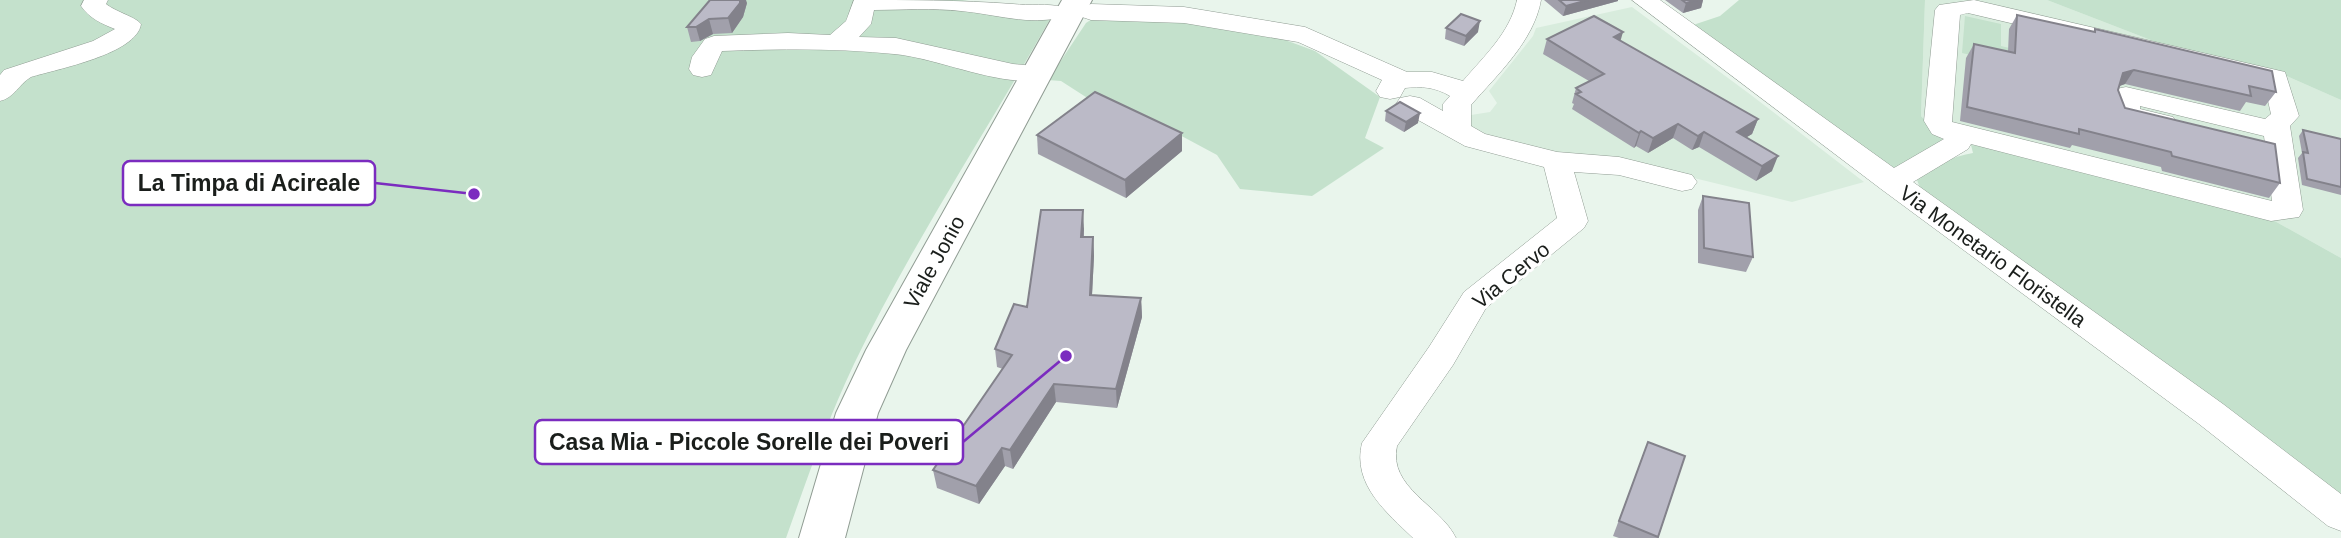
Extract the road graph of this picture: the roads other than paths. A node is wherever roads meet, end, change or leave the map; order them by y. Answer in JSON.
{"nodes":[{"id":1,"x":96,"y":0,"type":"edge"},
{"id":2,"x":1010,"y":0,"type":"edge"},
{"id":3,"x":1020,"y":0,"type":"edge"},
{"id":4,"x":1187,"y":0,"type":"edge"},
{"id":5,"x":1529,"y":0,"type":"edge"},
{"id":6,"x":1644,"y":0,"type":"edge"},
{"id":7,"x":1076,"y":12,"type":"edge"},
{"id":8,"x":1305,"y":35,"type":"junction"},
{"id":9,"x":835,"y":44,"type":"junction"},
{"id":10,"x":702,"y":69,"type":"dead end"},
{"id":11,"x":1037,"y":72,"type":"junction"},
{"id":12,"x":1401,"y":91,"type":"junction"},
{"id":13,"x":0,"y":93,"type":"edge"},
{"id":14,"x":1456,"y":103,"type":"junction"},
{"id":15,"x":1954,"y":140,"type":"junction"},
{"id":16,"x":1557,"y":161,"type":"junction"},
{"id":17,"x":1682,"y":182,"type":"dead end"},
{"id":18,"x":1891,"y":182,"type":"junction"},
{"id":19,"x":2341,"y":514,"type":"edge"},
{"id":20,"x":821,"y":538,"type":"edge"},
{"id":21,"x":1437,"y":538,"type":"edge"}],
"edges":[{"from":1,"to":13,"type":"street"},
{"from":2,"to":3,"type":"street"},
{"from":4,"to":8,"type":"street"},
{"from":5,"to":14,"type":"street"},
{"from":6,"to":18,"type":"street","name":"Via Monetario Floristella"},
{"from":7,"to":8,"type":"street"},
{"from":7,"to":9,"type":"street"},
{"from":7,"to":11,"type":"main road","name":"Viale Jonio"},
{"from":8,"to":12,"type":"street"},
{"from":9,"to":10,"type":"street"},
{"from":9,"to":11,"type":"street"},
{"from":11,"to":20,"type":"main road","name":"Viale Jonio"},
{"from":12,"to":14,"type":"street"},
{"from":12,"to":14,"type":"street"},
{"from":14,"to":16,"type":"street"},
{"from":15,"to":15,"type":"street"},
{"from":15,"to":18,"type":"street"},
{"from":16,"to":17,"type":"street"},
{"from":16,"to":21,"type":"street","name":"Via Cervo"},
{"from":18,"to":19,"type":"street","name":"Via Monetario Floristella"}]}
